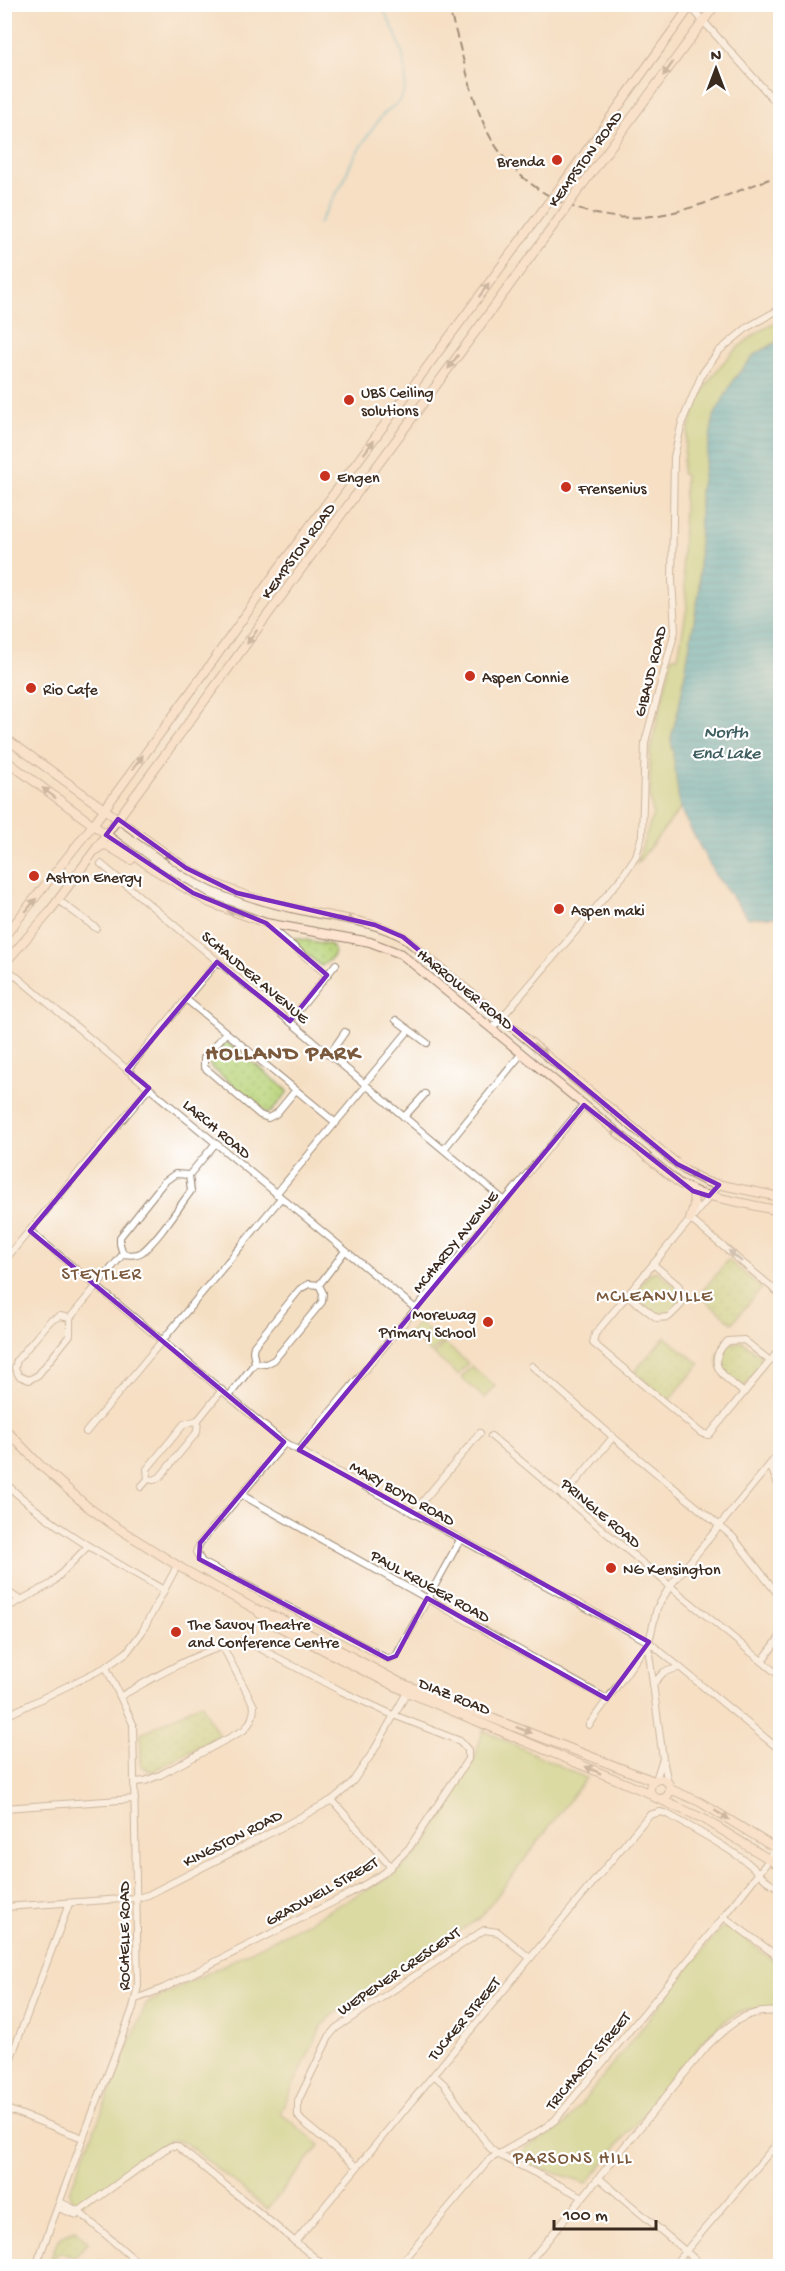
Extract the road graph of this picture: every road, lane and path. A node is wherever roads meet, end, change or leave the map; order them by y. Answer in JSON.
{"nodes":[{"id":1,"x":716,"y":4,"type":"edge"},
{"id":2,"x":690,"y":5,"type":"edge"},
{"id":3,"x":703,"y":22,"type":"junction"},
{"id":4,"x":780,"y":108,"type":"edge"},
{"id":5,"x":780,"y":309,"type":"edge"},
{"id":6,"x":4,"y":737,"type":"edge"},
{"id":7,"x":4,"y":759,"type":"edge"},
{"id":8,"x":103,"y":809,"type":"junction"},
{"id":9,"x":117,"y":819,"type":"junction"},
{"id":10,"x":92,"y":826,"type":"junction"},
{"id":11,"x":106,"y":835,"type":"junction"},
{"id":12,"x":94,"y":850,"type":"junction"},
{"id":13,"x":101,"y":864,"type":"dead end"},
{"id":14,"x":153,"y":869,"type":"junction"},
{"id":15,"x":58,"y":900,"type":"junction"},
{"id":16,"x":266,"y":923,"type":"junction"},
{"id":17,"x":96,"y":928,"type":"dead end"},
{"id":18,"x":4,"y":937,"type":"edge"},
{"id":19,"x":217,"y":962,"type":"junction"},
{"id":20,"x":336,"y":964,"type":"dead end"},
{"id":21,"x":4,"y":965,"type":"edge"},
{"id":22,"x":327,"y":975,"type":"junction"},
{"id":23,"x":187,"y":1000,"type":"junction"},
{"id":24,"x":503,"y":1017,"type":"junction"},
{"id":25,"x":396,"y":1020,"type":"dead end"},
{"id":26,"x":290,"y":1021,"type":"junction"},
{"id":27,"x":492,"y":1029,"type":"junction"},
{"id":28,"x":409,"y":1030,"type":"junction"},
{"id":29,"x":345,"y":1032,"type":"dead end"},
{"id":30,"x":226,"y":1033,"type":"junction"},
{"id":31,"x":427,"y":1043,"type":"dead end"},
{"id":32,"x":522,"y":1053,"type":"junction"},
{"id":33,"x":329,"y":1055,"type":"junction"},
{"id":34,"x":127,"y":1070,"type":"junction"},
{"id":35,"x":365,"y":1085,"type":"junction"},
{"id":36,"x":584,"y":1086,"type":"junction"},
{"id":37,"x":149,"y":1088,"type":"junction"},
{"id":38,"x":295,"y":1090,"type":"junction"},
{"id":39,"x":425,"y":1094,"type":"dead end"},
{"id":40,"x":574,"y":1097,"type":"junction"},
{"id":41,"x":584,"y":1105,"type":"junction"},
{"id":42,"x":404,"y":1117,"type":"junction"},
{"id":43,"x":336,"y":1123,"type":"junction"},
{"id":44,"x":215,"y":1144,"type":"junction"},
{"id":45,"x":444,"y":1149,"type":"junction"},
{"id":46,"x":189,"y":1175,"type":"junction"},
{"id":47,"x":719,"y":1185,"type":"junction"},
{"id":48,"x":693,"y":1191,"type":"junction"},
{"id":49,"x":279,"y":1196,"type":"junction"},
{"id":50,"x":709,"y":1197,"type":"junction"},
{"id":51,"x":780,"y":1197,"type":"edge"},
{"id":52,"x":505,"y":1201,"type":"junction"},
{"id":53,"x":780,"y":1211,"type":"edge"},
{"id":54,"x":690,"y":1219,"type":"junction"},
{"id":55,"x":30,"y":1231,"type":"junction"},
{"id":56,"x":345,"y":1251,"type":"junction"},
{"id":57,"x":123,"y":1254,"type":"junction"},
{"id":58,"x":4,"y":1262,"type":"edge"},
{"id":59,"x":653,"y":1264,"type":"junction"},
{"id":60,"x":319,"y":1285,"type":"junction"},
{"id":61,"x":96,"y":1286,"type":"junction"},
{"id":62,"x":780,"y":1294,"type":"edge"},
{"id":63,"x":627,"y":1295,"type":"junction"},
{"id":64,"x":416,"y":1309,"type":"junction"},
{"id":65,"x":70,"y":1318,"type":"junction"},
{"id":66,"x":162,"y":1340,"type":"junction"},
{"id":67,"x":780,"y":1349,"type":"edge"},
{"id":68,"x":770,"y":1361,"type":"junction"},
{"id":69,"x":255,"y":1363,"type":"junction"},
{"id":70,"x":532,"y":1366,"type":"dead end"},
{"id":71,"x":222,"y":1390,"type":"junction"},
{"id":72,"x":744,"y":1393,"type":"junction"},
{"id":73,"x":229,"y":1396,"type":"junction"},
{"id":74,"x":198,"y":1420,"type":"junction"},
{"id":75,"x":4,"y":1428,"type":"edge"},
{"id":76,"x":86,"y":1432,"type":"dead end"},
{"id":77,"x":480,"y":1433,"type":"dead end"},
{"id":78,"x":491,"y":1436,"type":"dead end"},
{"id":79,"x":613,"y":1437,"type":"junction"},
{"id":80,"x":285,"y":1443,"type":"junction"},
{"id":81,"x":299,"y":1450,"type":"junction"},
{"id":82,"x":780,"y":1452,"type":"edge"},
{"id":83,"x":770,"y":1464,"type":"junction"},
{"id":84,"x":148,"y":1479,"type":"junction"},
{"id":85,"x":4,"y":1482,"type":"edge"},
{"id":86,"x":141,"y":1487,"type":"dead end"},
{"id":87,"x":780,"y":1489,"type":"edge"},
{"id":88,"x":242,"y":1495,"type":"junction"},
{"id":89,"x":563,"y":1497,"type":"junction"},
{"id":90,"x":413,"y":1513,"type":"junction"},
{"id":91,"x":720,"y":1525,"type":"junction"},
{"id":92,"x":460,"y":1540,"type":"junction"},
{"id":93,"x":87,"y":1546,"type":"junction"},
{"id":94,"x":177,"y":1566,"type":"junction"},
{"id":95,"x":670,"y":1586,"type":"junction"},
{"id":96,"x":4,"y":1589,"type":"edge"},
{"id":97,"x":164,"y":1590,"type":"junction"},
{"id":98,"x":780,"y":1597,"type":"edge"},
{"id":99,"x":427,"y":1598,"type":"junction"},
{"id":100,"x":21,"y":1601,"type":"junction"},
{"id":101,"x":4,"y":1609,"type":"edge"},
{"id":102,"x":780,"y":1638,"type":"edge"},
{"id":103,"x":648,"y":1644,"type":"junction"},
{"id":104,"x":224,"y":1647,"type":"junction"},
{"id":105,"x":762,"y":1660,"type":"junction"},
{"id":106,"x":106,"y":1667,"type":"junction"},
{"id":107,"x":678,"y":1668,"type":"junction"},
{"id":108,"x":780,"y":1676,"type":"edge"},
{"id":109,"x":653,"y":1684,"type":"junction"},
{"id":110,"x":409,"y":1689,"type":"junction"},
{"id":111,"x":121,"y":1696,"type":"junction"},
{"id":112,"x":606,"y":1700,"type":"junction"},
{"id":113,"x":394,"y":1716,"type":"junction"},
{"id":114,"x":4,"y":1717,"type":"edge"},
{"id":115,"x":589,"y":1725,"type":"dead end"},
{"id":116,"x":780,"y":1750,"type":"edge"},
{"id":117,"x":663,"y":1759,"type":"junction"},
{"id":118,"x":656,"y":1778,"type":"junction"},
{"id":119,"x":135,"y":1782,"type":"junction"},
{"id":120,"x":669,"y":1786,"type":"junction"},
{"id":121,"x":655,"y":1796,"type":"junction"},
{"id":122,"x":135,"y":1799,"type":"junction"},
{"id":123,"x":332,"y":1800,"type":"junction"},
{"id":124,"x":4,"y":1808,"type":"edge"},
{"id":125,"x":778,"y":1850,"type":"edge"},
{"id":126,"x":769,"y":1860,"type":"junction"},
{"id":127,"x":780,"y":1866,"type":"edge"},
{"id":128,"x":391,"y":1867,"type":"junction"},
{"id":129,"x":760,"y":1872,"type":"junction"},
{"id":130,"x":780,"y":1888,"type":"edge"},
{"id":131,"x":137,"y":1898,"type":"junction"},
{"id":132,"x":69,"y":1904,"type":"junction"},
{"id":133,"x":4,"y":1907,"type":"edge"},
{"id":134,"x":724,"y":1917,"type":"junction"},
{"id":135,"x":530,"y":1958,"type":"junction"},
{"id":136,"x":780,"y":1958,"type":"edge"},
{"id":137,"x":136,"y":1999,"type":"junction"},
{"id":138,"x":780,"y":2012,"type":"edge"},
{"id":139,"x":434,"y":2074,"type":"junction"},
{"id":140,"x":4,"y":2076,"type":"edge"},
{"id":141,"x":4,"y":2108,"type":"edge"},
{"id":142,"x":82,"y":2138,"type":"junction"},
{"id":143,"x":780,"y":2139,"type":"edge"},
{"id":144,"x":497,"y":2154,"type":"junction"},
{"id":145,"x":356,"y":2166,"type":"junction"},
{"id":146,"x":600,"y":2179,"type":"junction"},
{"id":147,"x":583,"y":2197,"type":"junction"},
{"id":148,"x":59,"y":2205,"type":"junction"},
{"id":149,"x":76,"y":2213,"type":"junction"},
{"id":150,"x":295,"y":2242,"type":"junction"},
{"id":151,"x":685,"y":2252,"type":"junction"},
{"id":152,"x":36,"y":2266,"type":"edge"},
{"id":153,"x":142,"y":2266,"type":"edge"},
{"id":154,"x":325,"y":2266,"type":"edge"},
{"id":155,"x":399,"y":2266,"type":"edge"},
{"id":156,"x":526,"y":2266,"type":"edge"},
{"id":157,"x":673,"y":2266,"type":"edge"},
{"id":158,"x":703,"y":2266,"type":"edge"}],
"edges":[{"from":1,"to":3,"type":"main road","name":"KEMPSTON ROAD"},
{"from":2,"to":3,"type":"street"},
{"from":8,"to":2,"type":"main road","name":"KEMPSTON ROAD","one_way":true,"bridge":true},
{"from":3,"to":4,"type":"street"},
{"from":3,"to":9,"type":"main road","name":"KEMPSTON ROAD","one_way":true,"bridge":true},
{"from":5,"to":24,"type":"street","name":"GIBAUD ROAD"},
{"from":6,"to":8,"type":"main road","name":"HARROWER ROAD"},
{"from":10,"to":7,"type":"main road","name":"HARROWER ROAD","one_way":true},
{"from":8,"to":9,"type":"main road","name":"HARROWER ROAD"},
{"from":8,"to":10,"type":"main road","name":"KEMPSTON ROAD"},
{"from":9,"to":11,"type":"main road","name":"KEMPSTON ROAD"},
{"from":9,"to":24,"type":"main road","name":"HARROWER ROAD","one_way":true},
{"from":10,"to":11,"type":"main road","name":"HARROWER ROAD"},
{"from":18,"to":10,"type":"main road","name":"KEMPSTON ROAD","one_way":true},
{"from":11,"to":12,"type":"main road","name":"KEMPSTON ROAD"},
{"from":11,"to":14,"type":"main road","name":"HARROWER ROAD"},
{"from":12,"to":14,"type":"main road"},
{"from":12,"to":15,"type":"main road","name":"KEMPSTON ROAD"},
{"from":13,"to":19,"type":"street","name":"SCHAUDER AVENUE"},
{"from":16,"to":14,"type":"main road","name":"HARROWER ROAD","one_way":true},
{"from":15,"to":17,"type":"street"},
{"from":15,"to":21,"type":"main road","name":"KEMPSTON ROAD"},
{"from":16,"to":22,"type":"street"},
{"from":16,"to":27,"type":"main road","name":"HARROWER ROAD"},
{"from":19,"to":23,"type":"street"},
{"from":19,"to":26,"type":"street","name":"SCHAUDER AVENUE"},
{"from":20,"to":22,"type":"street"},
{"from":21,"to":34,"type":"street","name":"LARCH ROAD"},
{"from":22,"to":26,"type":"street"},
{"from":23,"to":30,"type":"street"},
{"from":23,"to":34,"type":"street"},
{"from":24,"to":27,"type":"street","name":"GIBAUD ROAD"},
{"from":24,"to":36,"type":"main road","name":"HARROWER ROAD","one_way":true},
{"from":25,"to":28,"type":"street"},
{"from":26,"to":33,"type":"street","name":"SCHAUDER AVENUE"},
{"from":27,"to":32,"type":"main road","name":"HARROWER ROAD"},
{"from":28,"to":31,"type":"street"},
{"from":28,"to":35,"type":"street"},
{"from":29,"to":33,"type":"street"},
{"from":30,"to":38,"type":"street"},
{"from":30,"to":38,"type":"street"},
{"from":32,"to":40,"type":"main road","name":"HARROWER ROAD"},
{"from":32,"to":45,"type":"street"},
{"from":33,"to":35,"type":"street","name":"SCHAUDER AVENUE"},
{"from":34,"to":37,"type":"street","name":"LARCH ROAD"},
{"from":35,"to":42,"type":"street","name":"SCHAUDER AVENUE"},
{"from":35,"to":43,"type":"street"},
{"from":36,"to":40,"type":"main road"},
{"from":36,"to":47,"type":"main road","name":"HARROWER ROAD","one_way":true},
{"from":37,"to":44,"type":"street","name":"LARCH ROAD"},
{"from":37,"to":55,"type":"street"},
{"from":38,"to":43,"type":"street"},
{"from":39,"to":42,"type":"street"},
{"from":40,"to":41,"type":"main road","name":"HARROWER ROAD"},
{"from":48,"to":41,"type":"main road","name":"HARROWER ROAD","one_way":true},
{"from":41,"to":52,"type":"street","name":"MCHARDY AVENUE"},
{"from":42,"to":45,"type":"street","name":"SCHAUDER AVENUE"},
{"from":43,"to":49,"type":"street"},
{"from":44,"to":46,"type":"street"},
{"from":44,"to":49,"type":"street","name":"LARCH ROAD"},
{"from":45,"to":52,"type":"street","name":"SCHAUDER AVENUE"},
{"from":46,"to":57,"type":"street"},
{"from":46,"to":57,"type":"street"},
{"from":47,"to":50,"type":"street"},
{"from":47,"to":51,"type":"main road","name":"HARROWER ROAD"},
{"from":48,"to":50,"type":"main road","name":"HARROWER ROAD"},
{"from":48,"to":54,"type":"main road"},
{"from":49,"to":56,"type":"street","name":"LARCH ROAD"},
{"from":49,"to":66,"type":"street"},
{"from":50,"to":53,"type":"main road","name":"HARROWER ROAD"},
{"from":50,"to":54,"type":"street"},
{"from":52,"to":64,"type":"street","name":"MCHARDY AVENUE"},
{"from":54,"to":59,"type":"street"},
{"from":62,"to":54,"type":"street","one_way":true},
{"from":55,"to":58,"type":"street"},
{"from":55,"to":61,"type":"street","name":"MARY BOYD ROAD"},
{"from":56,"to":60,"type":"street"},
{"from":56,"to":64,"type":"street","name":"LARCH ROAD"},
{"from":57,"to":61,"type":"street"},
{"from":59,"to":63,"type":"street"},
{"from":59,"to":63,"type":"street"},
{"from":60,"to":69,"type":"street"},
{"from":60,"to":69,"type":"street"},
{"from":61,"to":65,"type":"street"},
{"from":61,"to":66,"type":"street","name":"MARY BOYD ROAD"},
{"from":63,"to":72,"type":"street"},
{"from":64,"to":81,"type":"street","name":"MCHARDY AVENUE"},
{"from":65,"to":65,"type":"street"},
{"from":66,"to":71,"type":"street","name":"MARY BOYD ROAD"},
{"from":66,"to":76,"type":"street"},
{"from":67,"to":68,"type":"street"},
{"from":68,"to":72,"type":"street"},
{"from":68,"to":72,"type":"street"},
{"from":69,"to":73,"type":"street"},
{"from":70,"to":79,"type":"street"},
{"from":71,"to":73,"type":"street","name":"MARY BOYD ROAD"},
{"from":71,"to":74,"type":"street"},
{"from":73,"to":80,"type":"street","name":"MARY BOYD ROAD"},
{"from":74,"to":84,"type":"street"},
{"from":74,"to":84,"type":"street"},
{"from":75,"to":94,"type":"main road","name":"DIAZ ROAD"},
{"from":77,"to":90,"type":"street"},
{"from":78,"to":89,"type":"street","name":"PRINGLE ROAD"},
{"from":79,"to":89,"type":"street"},
{"from":79,"to":91,"type":"street"},
{"from":80,"to":81,"type":"street","name":"MARY BOYD ROAD"},
{"from":80,"to":88,"type":"street"},
{"from":81,"to":90,"type":"street","name":"MARY BOYD ROAD"},
{"from":82,"to":83,"type":"street"},
{"from":83,"to":87,"type":"street"},
{"from":83,"to":91,"type":"street"},
{"from":84,"to":86,"type":"street"},
{"from":85,"to":93,"type":"street"},
{"from":88,"to":99,"type":"street","name":"PAUL KRUGER ROAD"},
{"from":88,"to":99,"type":"street"},
{"from":89,"to":95,"type":"street","name":"PRINGLE ROAD"},
{"from":90,"to":92,"type":"street","name":"MARY BOYD ROAD"},
{"from":91,"to":95,"type":"street"},
{"from":91,"to":98,"type":"street"},
{"from":92,"to":99,"type":"street"},
{"from":92,"to":103,"type":"street","name":"MARY BOYD ROAD"},
{"from":93,"to":97,"type":"street"},
{"from":93,"to":100,"type":"street"},
{"from":94,"to":97,"type":"street"},
{"from":94,"to":110,"type":"main road","name":"DIAZ ROAD"},
{"from":95,"to":103,"type":"street"},
{"from":95,"to":105,"type":"street","name":"PRINGLE ROAD"},
{"from":96,"to":100,"type":"street"},
{"from":97,"to":106,"type":"street"},
{"from":99,"to":112,"type":"street","name":"PAUL KRUGER ROAD"},
{"from":100,"to":101,"type":"street"},
{"from":102,"to":105,"type":"street"},
{"from":103,"to":107,"type":"street","name":"MARY BOYD ROAD"},
{"from":103,"to":109,"type":"street"},
{"from":103,"to":112,"type":"street"},
{"from":104,"to":111,"type":"street"},
{"from":104,"to":113,"type":"street"},
{"from":104,"to":119,"type":"street"},
{"from":105,"to":108,"type":"street","name":"PRINGLE ROAD"},
{"from":106,"to":111,"type":"street","name":"ROCHELLE ROAD"},
{"from":106,"to":114,"type":"street"},
{"from":107,"to":109,"type":"street"},
{"from":107,"to":116,"type":"street","name":"MARY BOYD ROAD"},
{"from":109,"to":117,"type":"street"},
{"from":110,"to":113,"type":"street","name":"KINGSTON ROAD"},
{"from":110,"to":118,"type":"main road","name":"DIAZ ROAD","one_way":true},
{"from":121,"to":110,"type":"main road","name":"DIAZ ROAD","one_way":true},
{"from":111,"to":119,"type":"street","name":"ROCHELLE ROAD"},
{"from":112,"to":115,"type":"street"},
{"from":113,"to":123,"type":"street","name":"KINGSTON ROAD"},
{"from":113,"to":128,"type":"street","name":"GRADWELL STREET"},
{"from":117,"to":118,"type":"street"},
{"from":117,"to":120,"type":"street"},
{"from":118,"to":120,"type":"main road"},
{"from":118,"to":121,"type":"main road"},
{"from":119,"to":122,"type":"street","name":"ROCHELLE ROAD"},
{"from":120,"to":121,"type":"main road"},
{"from":120,"to":125,"type":"main road","one_way":true},
{"from":121,"to":126,"type":"main road","name":"DIAZ ROAD"},
{"from":122,"to":124,"type":"street"},
{"from":122,"to":131,"type":"street","name":"ROCHELLE ROAD"},
{"from":123,"to":128,"type":"street"},
{"from":123,"to":131,"type":"street","name":"KINGSTON ROAD"},
{"from":125,"to":126,"type":"street","name":"TRICHARDT STREET"},
{"from":126,"to":127,"type":"main road","name":"DIAZ ROAD"},
{"from":126,"to":129,"type":"street","name":"TRICHARDT STREET"},
{"from":128,"to":137,"type":"street","name":"GRADWELL STREET"},
{"from":129,"to":130,"type":"street"},
{"from":129,"to":134,"type":"street","name":"TRICHARDT STREET"},
{"from":129,"to":135,"type":"street","name":"TUCKER STREET"},
{"from":131,"to":132,"type":"street","name":"KINGSTON ROAD"},
{"from":131,"to":137,"type":"street","name":"ROCHELLE ROAD"},
{"from":132,"to":133,"type":"street","name":"KINGSTON ROAD"},
{"from":132,"to":140,"type":"street"},
{"from":134,"to":136,"type":"street"},
{"from":134,"to":144,"type":"street","name":"TRICHARDT STREET"},
{"from":135,"to":139,"type":"street","name":"TUCKER STREET"},
{"from":135,"to":145,"type":"street","name":"WEPENER CRESCENT"},
{"from":137,"to":142,"type":"street","name":"ROCHELLE ROAD"},
{"from":138,"to":146,"type":"street"},
{"from":139,"to":144,"type":"street"},
{"from":139,"to":145,"type":"street","name":"TUCKER STREET"},
{"from":141,"to":142,"type":"street"},
{"from":142,"to":148,"type":"street","name":"ROCHELLE ROAD"},
{"from":143,"to":151,"type":"street"},
{"from":144,"to":147,"type":"street"},
{"from":144,"to":155,"type":"street","name":"TRICHARDT STREET"},
{"from":145,"to":150,"type":"street","name":"TUCKER STREET"},
{"from":146,"to":147,"type":"street"},
{"from":146,"to":151,"type":"street"},
{"from":147,"to":156,"type":"street"},
{"from":148,"to":149,"type":"street"},
{"from":148,"to":152,"type":"street","name":"ROCHELLE ROAD"},
{"from":149,"to":150,"type":"street"},
{"from":149,"to":153,"type":"street"},
{"from":150,"to":154,"type":"street"},
{"from":151,"to":157,"type":"street"},
{"from":151,"to":158,"type":"street"}]}
